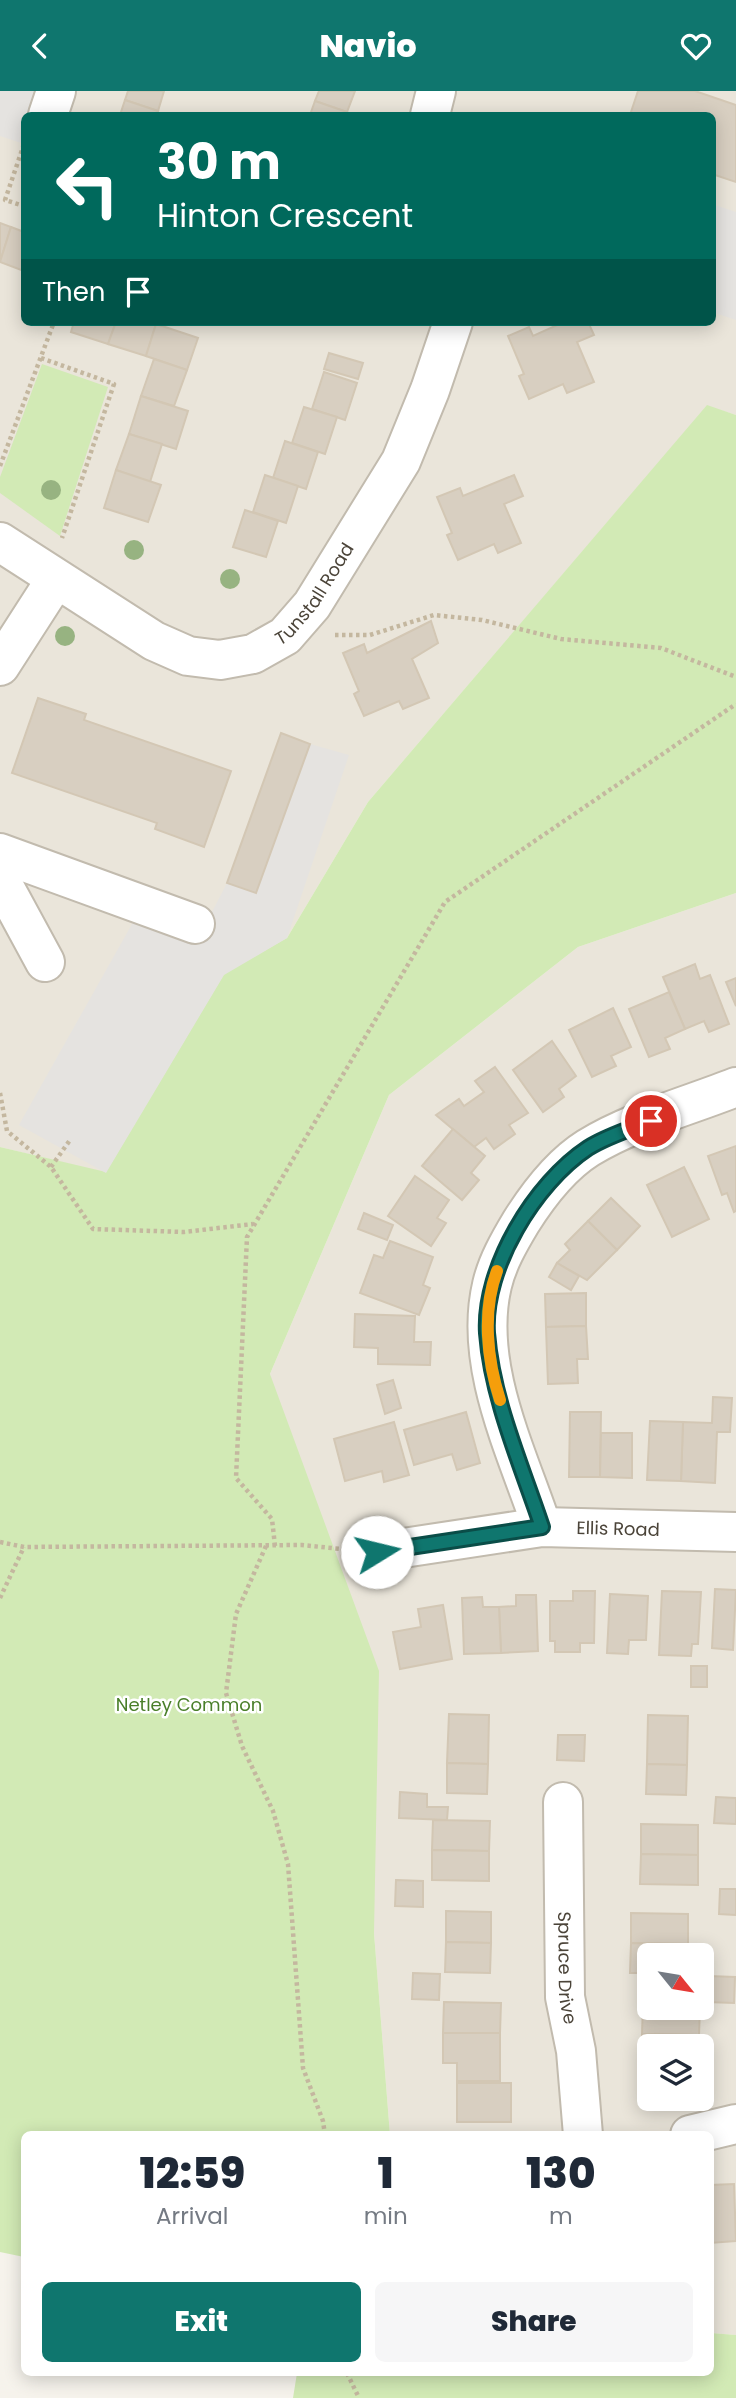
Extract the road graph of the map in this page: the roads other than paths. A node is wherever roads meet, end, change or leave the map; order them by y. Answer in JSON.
{"nodes":[{"id":1,"x":56,"y":91,"type":"edge"},
{"id":2,"x":436,"y":91,"type":"edge"},
{"id":3,"x":49,"y":112,"type":"edge"},
{"id":4,"x":431,"y":112,"type":"edge"},
{"id":5,"x":452,"y":326,"type":"edge"},
{"id":6,"x":0,"y":542,"type":"edge"},
{"id":7,"x":53,"y":577,"type":"junction"},
{"id":8,"x":0,"y":666,"type":"edge"},
{"id":9,"x":0,"y":853,"type":"edge"},
{"id":10,"x":0,"y":879,"type":"edge"},
{"id":11,"x":195,"y":925,"type":"dead end"},
{"id":12,"x":45,"y":962,"type":"dead end"},
{"id":13,"x":736,"y":1087,"type":"edge"},
{"id":14,"x":542,"y":1527,"type":"junction"},
{"id":15,"x":736,"y":1532,"type":"edge"},
{"id":16,"x":377,"y":1552,"type":"road end"},
{"id":17,"x":564,"y":1802,"type":"dead end"},
{"id":18,"x":736,"y":2124,"type":"edge"},
{"id":19,"x":583,"y":2131,"type":"edge"},
{"id":20,"x":707,"y":2131,"type":"edge"}],
"edges":[{"from":1,"to":3,"type":"street"},
{"from":2,"to":4,"type":"street"},
{"from":5,"to":7,"type":"street","name":"Tunstall Road"},
{"from":6,"to":7,"type":"street","name":"Tunstall Road"},
{"from":7,"to":8,"type":"street"},
{"from":9,"to":11,"type":"street"},
{"from":10,"to":12,"type":"street"},
{"from":13,"to":14,"type":"street"},
{"from":14,"to":15,"type":"street","name":"Ellis Road"},
{"from":14,"to":16,"type":"street","name":"Ellis Road"},
{"from":17,"to":19,"type":"street","name":"Spruce Drive"},
{"from":18,"to":20,"type":"street"}]}
